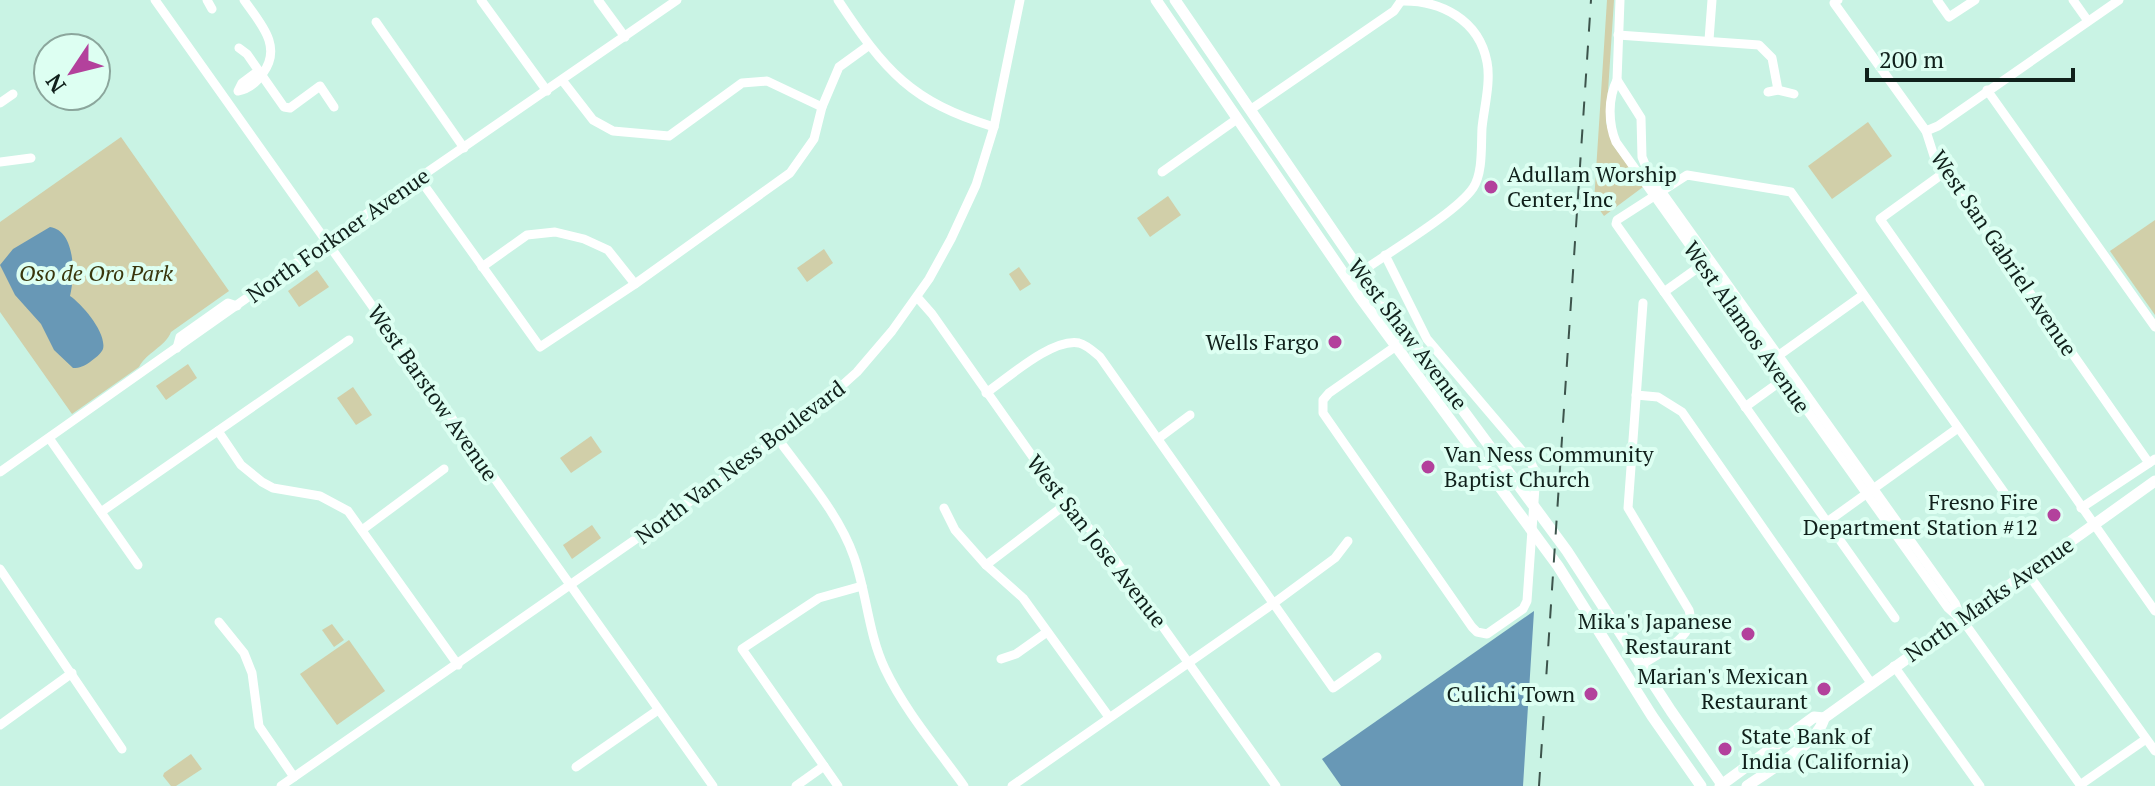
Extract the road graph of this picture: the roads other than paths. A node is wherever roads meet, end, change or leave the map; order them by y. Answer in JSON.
{"nodes":[{"id":1,"x":155,"y":0,"type":"edge"},
{"id":2,"x":244,"y":0,"type":"edge"},
{"id":3,"x":481,"y":0,"type":"edge"},
{"id":4,"x":598,"y":0,"type":"edge"},
{"id":5,"x":677,"y":0,"type":"edge"},
{"id":6,"x":838,"y":0,"type":"edge"},
{"id":7,"x":1020,"y":0,"type":"edge"},
{"id":8,"x":1156,"y":0,"type":"edge"},
{"id":9,"x":1175,"y":0,"type":"edge"},
{"id":10,"x":1401,"y":0,"type":"edge"},
{"id":11,"x":1620,"y":0,"type":"edge"},
{"id":12,"x":1712,"y":0,"type":"edge"},
{"id":13,"x":1937,"y":0,"type":"edge"},
{"id":14,"x":1975,"y":0,"type":"edge"},
{"id":15,"x":2073,"y":0,"type":"edge"},
{"id":16,"x":2119,"y":0,"type":"edge"},
{"id":17,"x":1836,"y":2,"type":"edge"},
{"id":18,"x":2088,"y":21,"type":"junction"},
{"id":19,"x":376,"y":22,"type":"dead end"},
{"id":20,"x":1177,"y":32,"type":"junction"},
{"id":21,"x":1618,"y":35,"type":"junction"},
{"id":22,"x":625,"y":37,"type":"junction"},
{"id":23,"x":1709,"y":40,"type":"junction"},
{"id":24,"x":868,"y":46,"type":"junction"},
{"id":25,"x":239,"y":48,"type":"dead end"},
{"id":26,"x":262,"y":75,"type":"junction"},
{"id":27,"x":562,"y":80,"type":"junction"},
{"id":28,"x":1617,"y":80,"type":"junction"},
{"id":29,"x":1987,"y":90,"type":"junction"},
{"id":30,"x":547,"y":91,"type":"junction"},
{"id":31,"x":13,"y":94,"type":"dead end"},
{"id":32,"x":1794,"y":94,"type":"dead end"},
{"id":33,"x":226,"y":100,"type":"junction"},
{"id":34,"x":0,"y":103,"type":"edge"},
{"id":35,"x":334,"y":107,"type":"dead end"},
{"id":36,"x":822,"y":107,"type":"junction"},
{"id":37,"x":1250,"y":110,"type":"junction"},
{"id":38,"x":1237,"y":119,"type":"junction"},
{"id":39,"x":994,"y":127,"type":"junction"},
{"id":40,"x":1926,"y":131,"type":"junction"},
{"id":41,"x":464,"y":148,"type":"junction"},
{"id":42,"x":1642,"y":157,"type":"junction"},
{"id":43,"x":31,"y":158,"type":"dead end"},
{"id":44,"x":0,"y":162,"type":"edge"},
{"id":45,"x":1630,"y":162,"type":"junction"},
{"id":46,"x":1162,"y":172,"type":"dead end"},
{"id":47,"x":1945,"y":172,"type":"junction"},
{"id":48,"x":419,"y":178,"type":"junction"},
{"id":49,"x":1657,"y":193,"type":"junction"},
{"id":50,"x":1308,"y":196,"type":"junction"},
{"id":51,"x":1302,"y":215,"type":"junction"},
{"id":52,"x":326,"y":242,"type":"junction"},
{"id":53,"x":1385,"y":255,"type":"junction"},
{"id":54,"x":1706,"y":262,"type":"junction"},
{"id":55,"x":482,"y":267,"type":"junction"},
{"id":56,"x":1361,"y":272,"type":"junction"},
{"id":57,"x":635,"y":284,"type":"junction"},
{"id":58,"x":1664,"y":292,"type":"junction"},
{"id":59,"x":1863,"y":295,"type":"junction"},
{"id":60,"x":917,"y":297,"type":"junction"},
{"id":61,"x":1643,"y":303,"type":"dead end"},
{"id":62,"x":2155,"y":327,"type":"edge"},
{"id":63,"x":1409,"y":337,"type":"junction"},
{"id":64,"x":349,"y":340,"type":"dead end"},
{"id":65,"x":1395,"y":347,"type":"junction"},
{"id":66,"x":1774,"y":358,"type":"junction"},
{"id":67,"x":1787,"y":377,"type":"junction"},
{"id":68,"x":986,"y":393,"type":"junction"},
{"id":69,"x":1636,"y":395,"type":"junction"},
{"id":70,"x":1745,"y":407,"type":"junction"},
{"id":71,"x":1190,"y":415,"type":"dead end"},
{"id":72,"x":1958,"y":428,"type":"junction"},
{"id":73,"x":218,"y":431,"type":"junction"},
{"id":74,"x":49,"y":438,"type":"junction"},
{"id":75,"x":1159,"y":438,"type":"junction"},
{"id":76,"x":778,"y":439,"type":"junction"},
{"id":77,"x":2152,"y":461,"type":"edge"},
{"id":78,"x":444,"y":469,"type":"dead end"},
{"id":79,"x":0,"y":472,"type":"edge"},
{"id":80,"x":2155,"y":481,"type":"edge"},
{"id":81,"x":1869,"y":492,"type":"junction"},
{"id":82,"x":2011,"y":502,"type":"dead end"},
{"id":83,"x":1066,"y":504,"type":"junction"},
{"id":84,"x":944,"y":508,"type":"dead end"},
{"id":85,"x":2081,"y":508,"type":"junction"},
{"id":86,"x":101,"y":512,"type":"junction"},
{"id":87,"x":1827,"y":522,"type":"junction"},
{"id":88,"x":2092,"y":525,"type":"junction"},
{"id":89,"x":362,"y":530,"type":"junction"},
{"id":90,"x":1348,"y":541,"type":"dead end"},
{"id":91,"x":138,"y":565,"type":"dead end"},
{"id":92,"x":986,"y":565,"type":"junction"},
{"id":93,"x":0,"y":569,"type":"edge"},
{"id":94,"x":2026,"y":571,"type":"junction"},
{"id":95,"x":571,"y":586,"type":"junction"},
{"id":96,"x":862,"y":586,"type":"junction"},
{"id":97,"x":1274,"y":603,"type":"junction"},
{"id":98,"x":2155,"y":611,"type":"edge"},
{"id":99,"x":1895,"y":618,"type":"dead end"},
{"id":100,"x":1961,"y":618,"type":"junction"},
{"id":101,"x":219,"y":622,"type":"dead end"},
{"id":102,"x":1047,"y":632,"type":"junction"},
{"id":103,"x":1377,"y":657,"type":"dead end"},
{"id":104,"x":1001,"y":659,"type":"dead end"},
{"id":105,"x":1189,"y":662,"type":"junction"},
{"id":106,"x":458,"y":665,"type":"junction"},
{"id":107,"x":1642,"y":665,"type":"junction"},
{"id":108,"x":1894,"y":666,"type":"junction"},
{"id":109,"x":72,"y":673,"type":"junction"},
{"id":110,"x":1871,"y":683,"type":"junction"},
{"id":111,"x":658,"y":710,"type":"junction"},
{"id":112,"x":1109,"y":717,"type":"junction"},
{"id":113,"x":1824,"y":718,"type":"junction"},
{"id":114,"x":0,"y":725,"type":"edge"},
{"id":115,"x":2146,"y":739,"type":"junction"},
{"id":116,"x":122,"y":749,"type":"dead end"},
{"id":117,"x":2155,"y":751,"type":"edge"},
{"id":118,"x":824,"y":766,"type":"junction"},
{"id":119,"x":576,"y":767,"type":"dead end"},
{"id":120,"x":294,"y":777,"type":"junction"},
{"id":121,"x":1722,"y":785,"type":"edge"},
{"id":122,"x":281,"y":786,"type":"edge"},
{"id":123,"x":713,"y":786,"type":"edge"},
{"id":124,"x":796,"y":786,"type":"edge"},
{"id":125,"x":838,"y":786,"type":"edge"},
{"id":126,"x":964,"y":786,"type":"edge"},
{"id":127,"x":1012,"y":786,"type":"edge"},
{"id":128,"x":1276,"y":786,"type":"edge"},
{"id":129,"x":1701,"y":786,"type":"edge"},
{"id":130,"x":1747,"y":786,"type":"edge"},
{"id":131,"x":1980,"y":786,"type":"edge"},
{"id":132,"x":2080,"y":786,"type":"edge"}],
"edges":[{"from":1,"to":33,"type":"street","name":"West Barstow Avenue"},
{"from":2,"to":26,"type":"street"},
{"from":3,"to":30,"type":"street"},
{"from":4,"to":22,"type":"street"},
{"from":5,"to":22,"type":"street","name":"North Forkner Avenue"},
{"from":6,"to":24,"type":"street"},
{"from":7,"to":39,"type":"street","name":"North Van Ness Boulevard"},
{"from":8,"to":20,"type":"main road","name":"West Shaw Avenue"},
{"from":9,"to":37,"type":"main road","name":"West Shaw Avenue"},
{"from":10,"to":37,"type":"street"},
{"from":10,"to":53,"type":"street"},
{"from":11,"to":21,"type":"street"},
{"from":12,"to":23,"type":"street"},
{"from":13,"to":14,"type":"street"},
{"from":15,"to":18,"type":"street"},
{"from":16,"to":18,"type":"street"},
{"from":17,"to":40,"type":"street","name":"West San Gabriel Avenue"},
{"from":18,"to":29,"type":"street"},
{"from":19,"to":41,"type":"street"},
{"from":20,"to":37,"type":"main road"},
{"from":20,"to":38,"type":"main road","name":"West Shaw Avenue"},
{"from":21,"to":23,"type":"street"},
{"from":21,"to":28,"type":"street"},
{"from":22,"to":27,"type":"street","name":"North Forkner Avenue"},
{"from":23,"to":32,"type":"street"},
{"from":24,"to":36,"type":"street"},
{"from":24,"to":39,"type":"street"},
{"from":25,"to":26,"type":"street"},
{"from":26,"to":33,"type":"street"},
{"from":26,"to":35,"type":"street"},
{"from":27,"to":30,"type":"street","name":"North Forkner Avenue"},
{"from":27,"to":36,"type":"street"},
{"from":28,"to":42,"type":"street","name":"West Alamos Avenue"},
{"from":28,"to":45,"type":"street","name":"West Alamos Avenue"},
{"from":29,"to":40,"type":"street"},
{"from":29,"to":62,"type":"street"},
{"from":30,"to":41,"type":"street","name":"North Forkner Avenue"},
{"from":31,"to":34,"type":"street"},
{"from":33,"to":52,"type":"street","name":"West Barstow Avenue"},
{"from":36,"to":57,"type":"street"},
{"from":37,"to":50,"type":"main road","name":"West Shaw Avenue"},
{"from":38,"to":46,"type":"street"},
{"from":38,"to":50,"type":"main road"},
{"from":38,"to":51,"type":"main road","name":"West Shaw Avenue"},
{"from":39,"to":60,"type":"street","name":"North Van Ness Boulevard"},
{"from":40,"to":47,"type":"street","name":"West San Gabriel Avenue"},
{"from":41,"to":48,"type":"street","name":"North Forkner Avenue"},
{"from":42,"to":45,"type":"street"},
{"from":42,"to":49,"type":"street","name":"West Alamos Avenue"},
{"from":43,"to":44,"type":"street"},
{"from":45,"to":49,"type":"street","name":"West Alamos Avenue"},
{"from":47,"to":77,"type":"street","name":"West San Gabriel Avenue"},
{"from":47,"to":85,"type":"street"},
{"from":48,"to":52,"type":"street","name":"North Forkner Avenue"},
{"from":48,"to":55,"type":"street"},
{"from":49,"to":54,"type":"street","name":"West Alamos Avenue"},
{"from":49,"to":58,"type":"street"},
{"from":49,"to":59,"type":"street"},
{"from":50,"to":56,"type":"main road","name":"West Shaw Avenue"},
{"from":51,"to":56,"type":"main road"},
{"from":51,"to":65,"type":"main road","name":"West Shaw Avenue"},
{"from":52,"to":74,"type":"street","name":"North Forkner Avenue"},
{"from":52,"to":95,"type":"street","name":"West Barstow Avenue"},
{"from":53,"to":56,"type":"street"},
{"from":53,"to":65,"type":"street"},
{"from":54,"to":58,"type":"street"},
{"from":54,"to":66,"type":"street","name":"West Alamos Avenue"},
{"from":55,"to":57,"type":"street"},
{"from":55,"to":57,"type":"street"},
{"from":56,"to":63,"type":"main road","name":"West Shaw Avenue"},
{"from":58,"to":70,"type":"street"},
{"from":59,"to":66,"type":"street"},
{"from":59,"to":72,"type":"street"},
{"from":60,"to":68,"type":"street","name":"West San Jose Avenue"},
{"from":60,"to":76,"type":"street","name":"North Van Ness Boulevard"},
{"from":61,"to":69,"type":"street"},
{"from":63,"to":65,"type":"street"},
{"from":63,"to":107,"type":"main road","name":"West Shaw Avenue"},
{"from":64,"to":73,"type":"street"},
{"from":65,"to":129,"type":"main road","name":"West Shaw Avenue"},
{"from":66,"to":67,"type":"street","name":"West Alamos Avenue"},
{"from":67,"to":70,"type":"street"},
{"from":67,"to":81,"type":"street","name":"West Alamos Avenue"},
{"from":68,"to":75,"type":"street"},
{"from":68,"to":83,"type":"street","name":"West San Jose Avenue"},
{"from":69,"to":107,"type":"street"},
{"from":69,"to":110,"type":"street"},
{"from":70,"to":87,"type":"street"},
{"from":71,"to":75,"type":"street"},
{"from":72,"to":81,"type":"street"},
{"from":72,"to":82,"type":"street"},
{"from":73,"to":86,"type":"street"},
{"from":73,"to":89,"type":"street"},
{"from":74,"to":79,"type":"street","name":"North Forkner Avenue"},
{"from":74,"to":86,"type":"street"},
{"from":75,"to":97,"type":"street"},
{"from":76,"to":95,"type":"street","name":"North Van Ness Boulevard"},
{"from":76,"to":96,"type":"street"},
{"from":77,"to":85,"type":"street","name":"North Marks Avenue"},
{"from":78,"to":89,"type":"street"},
{"from":80,"to":88,"type":"main road","name":"North Marks Avenue"},
{"from":81,"to":87,"type":"street"},
{"from":81,"to":100,"type":"street","name":"West Alamos Avenue"},
{"from":83,"to":92,"type":"street"},
{"from":83,"to":105,"type":"street","name":"West San Jose Avenue"},
{"from":84,"to":92,"type":"street"},
{"from":85,"to":88,"type":"street"},
{"from":86,"to":91,"type":"street"},
{"from":87,"to":99,"type":"street"},
{"from":88,"to":94,"type":"main road","name":"North Marks Avenue"},
{"from":88,"to":98,"type":"street"},
{"from":89,"to":106,"type":"street"},
{"from":90,"to":97,"type":"street"},
{"from":92,"to":102,"type":"street"},
{"from":93,"to":109,"type":"street"},
{"from":94,"to":100,"type":"main road","name":"North Marks Avenue"},
{"from":94,"to":115,"type":"street"},
{"from":95,"to":106,"type":"street","name":"North Van Ness Boulevard"},
{"from":95,"to":111,"type":"street","name":"West Barstow Avenue"},
{"from":96,"to":118,"type":"street"},
{"from":96,"to":126,"type":"street"},
{"from":97,"to":103,"type":"street"},
{"from":97,"to":105,"type":"street"},
{"from":100,"to":108,"type":"main road","name":"North Marks Avenue"},
{"from":100,"to":132,"type":"street","name":"West Alamos Avenue"},
{"from":101,"to":120,"type":"street"},
{"from":102,"to":104,"type":"street"},
{"from":102,"to":112,"type":"street"},
{"from":105,"to":112,"type":"street"},
{"from":105,"to":128,"type":"street","name":"West San Jose Avenue"},
{"from":106,"to":120,"type":"street","name":"North Van Ness Boulevard"},
{"from":107,"to":121,"type":"main road","name":"West Shaw Avenue"},
{"from":108,"to":110,"type":"main road","name":"North Marks Avenue"},
{"from":108,"to":131,"type":"street"},
{"from":109,"to":114,"type":"street"},
{"from":109,"to":116,"type":"street"},
{"from":110,"to":113,"type":"main road","name":"North Marks Avenue"},
{"from":111,"to":119,"type":"street"},
{"from":111,"to":123,"type":"street","name":"West Barstow Avenue"},
{"from":112,"to":127,"type":"street"},
{"from":113,"to":121,"type":"main road","name":"North Marks Avenue"},
{"from":113,"to":130,"type":"main road","name":"North Marks Avenue"},
{"from":115,"to":117,"type":"street"},
{"from":115,"to":132,"type":"street"},
{"from":118,"to":124,"type":"street"},
{"from":118,"to":125,"type":"street"},
{"from":120,"to":122,"type":"street","name":"North Van Ness Boulevard"}]}
